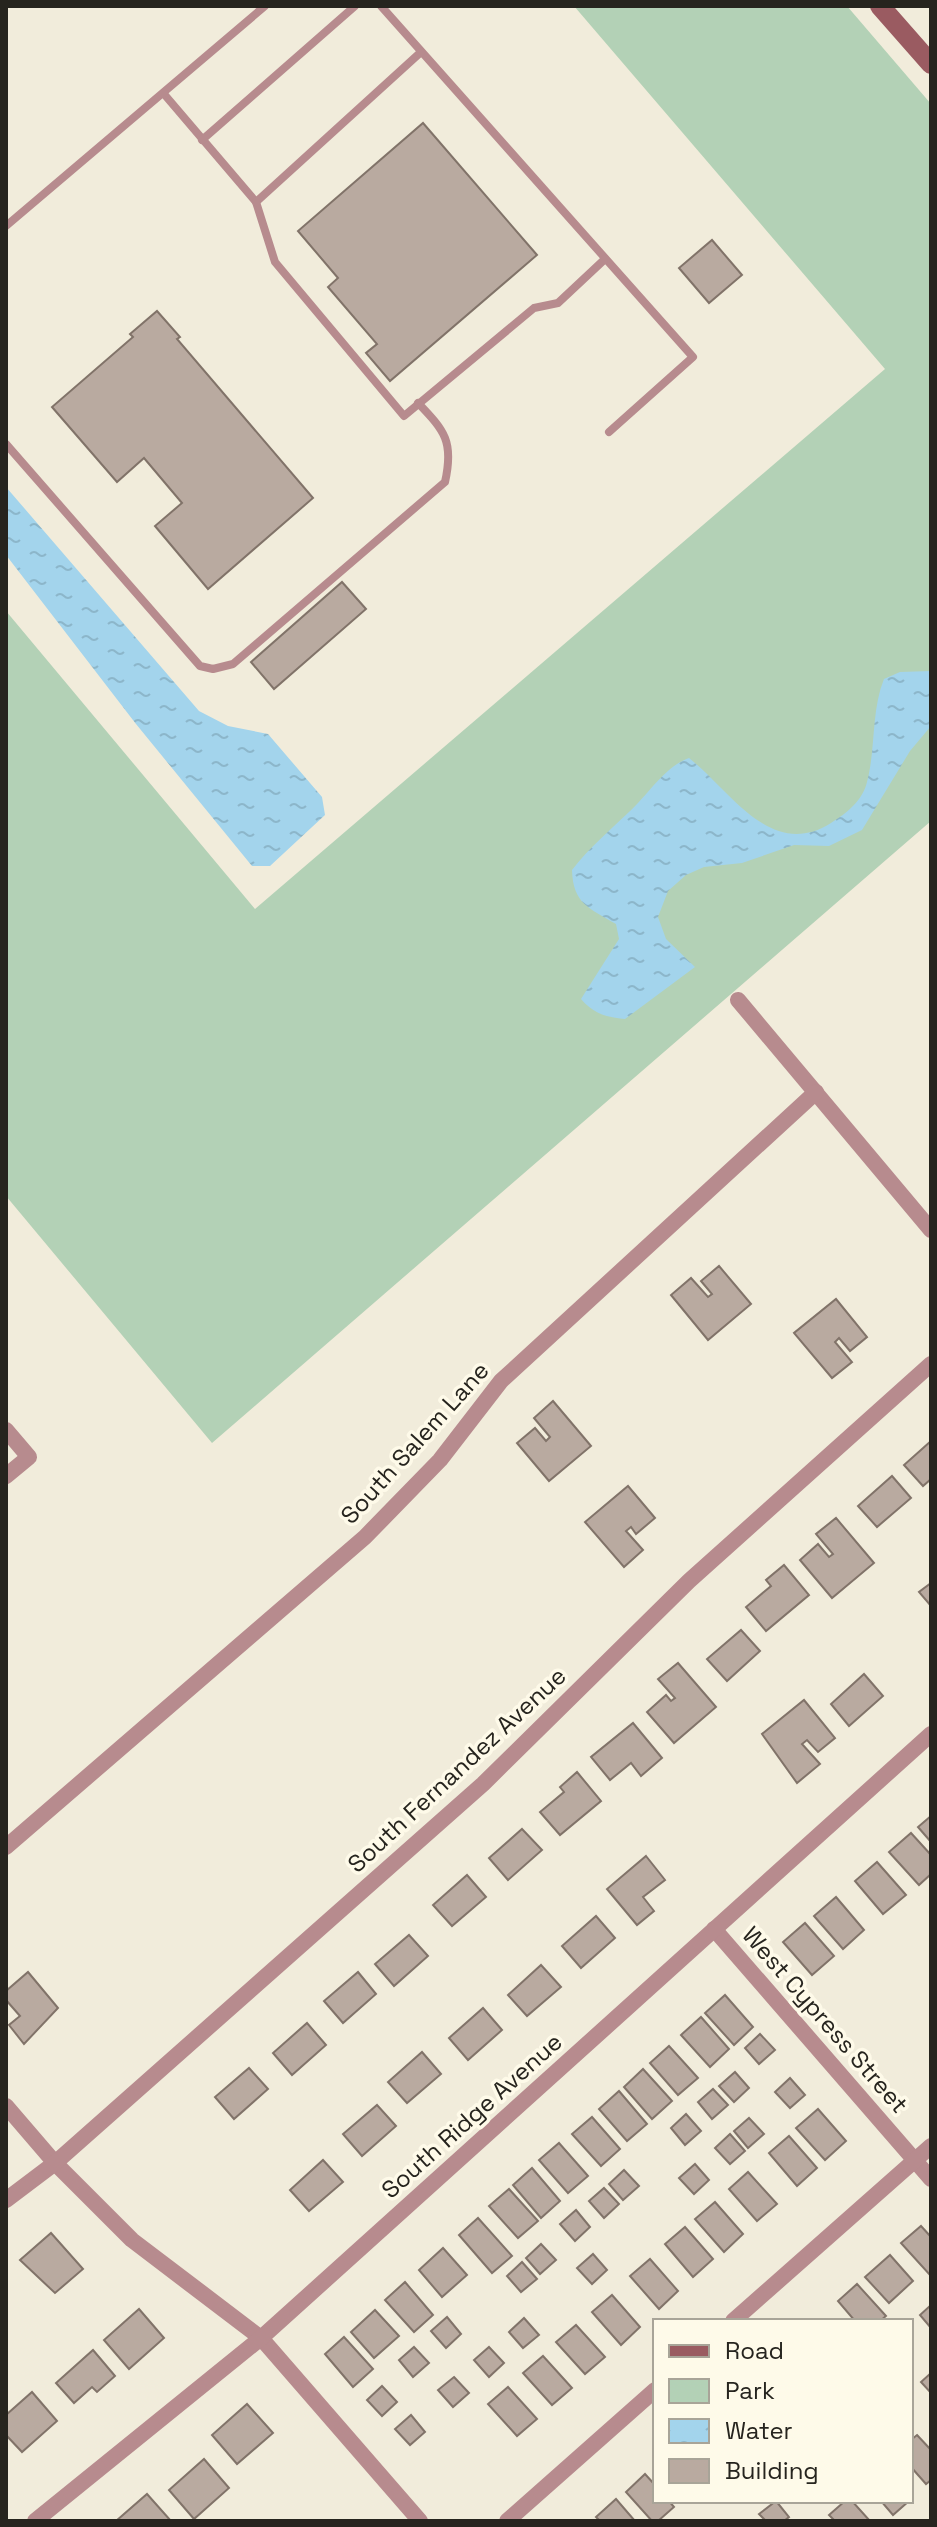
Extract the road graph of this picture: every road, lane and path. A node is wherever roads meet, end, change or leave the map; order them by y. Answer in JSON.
{"nodes":[{"id":1,"x":265,"y":6,"type":"edge"},
{"id":2,"x":355,"y":6,"type":"edge"},
{"id":3,"x":381,"y":6,"type":"edge"},
{"id":4,"x":880,"y":6,"type":"edge"},
{"id":5,"x":421,"y":52,"type":"junction"},
{"id":6,"x":931,"y":64,"type":"edge"},
{"id":7,"x":164,"y":94,"type":"junction"},
{"id":8,"x":202,"y":140,"type":"junction"},
{"id":9,"x":256,"y":202,"type":"junction"},
{"id":10,"x":6,"y":226,"type":"edge"},
{"id":11,"x":605,"y":259,"type":"junction"},
{"id":12,"x":418,"y":403,"type":"junction"},
{"id":13,"x":609,"y":432,"type":"dead end"},
{"id":14,"x":6,"y":444,"type":"edge"},
{"id":15,"x":738,"y":1000,"type":"dead end"},
{"id":16,"x":816,"y":1092,"type":"junction"},
{"id":17,"x":931,"y":1230,"type":"edge"},
{"id":18,"x":931,"y":1364,"type":"edge"},
{"id":19,"x":6,"y":1430,"type":"edge"},
{"id":20,"x":6,"y":1476,"type":"edge"},
{"id":21,"x":931,"y":1734,"type":"edge"},
{"id":22,"x":6,"y":1847,"type":"edge"},
{"id":23,"x":714,"y":1929,"type":"junction"},
{"id":24,"x":6,"y":2106,"type":"edge"},
{"id":25,"x":931,"y":2146,"type":"edge"},
{"id":26,"x":915,"y":2161,"type":"junction"},
{"id":27,"x":55,"y":2163,"type":"junction"},
{"id":28,"x":931,"y":2179,"type":"edge"},
{"id":29,"x":6,"y":2200,"type":"edge"},
{"id":30,"x":735,"y":2319,"type":"edge"},
{"id":31,"x":261,"y":2338,"type":"junction"},
{"id":32,"x":653,"y":2392,"type":"edge"},
{"id":33,"x":35,"y":2521,"type":"edge"},
{"id":34,"x":420,"y":2521,"type":"edge"},
{"id":35,"x":507,"y":2521,"type":"edge"}],
"edges":[{"from":1,"to":7,"type":"lane"},
{"from":2,"to":8,"type":"lane"},
{"from":3,"to":5,"type":"lane"},
{"from":4,"to":6,"type":"main road"},
{"from":5,"to":9,"type":"lane"},
{"from":5,"to":11,"type":"lane"},
{"from":7,"to":8,"type":"lane"},
{"from":7,"to":10,"type":"lane"},
{"from":8,"to":9,"type":"lane"},
{"from":9,"to":12,"type":"lane"},
{"from":11,"to":12,"type":"lane"},
{"from":11,"to":13,"type":"lane"},
{"from":12,"to":14,"type":"lane"},
{"from":15,"to":16,"type":"street"},
{"from":16,"to":17,"type":"street"},
{"from":16,"to":22,"type":"street","name":"South Salem Lane"},
{"from":18,"to":27,"type":"street","name":"South Fernandez Avenue"},
{"from":19,"to":20,"type":"street"},
{"from":21,"to":23,"type":"street","name":"South Ridge Avenue"},
{"from":23,"to":26,"type":"street","name":"West Cypress Street"},
{"from":23,"to":31,"type":"street","name":"South Ridge Avenue"},
{"from":24,"to":27,"type":"street"},
{"from":25,"to":26,"type":"street"},
{"from":26,"to":28,"type":"street","name":"West Cypress Street"},
{"from":26,"to":30,"type":"street"},
{"from":27,"to":29,"type":"street","name":"South Fernandez Avenue"},
{"from":27,"to":31,"type":"street"},
{"from":31,"to":33,"type":"street","name":"South Ridge Avenue"},
{"from":31,"to":34,"type":"street"},
{"from":32,"to":35,"type":"street"}]}
